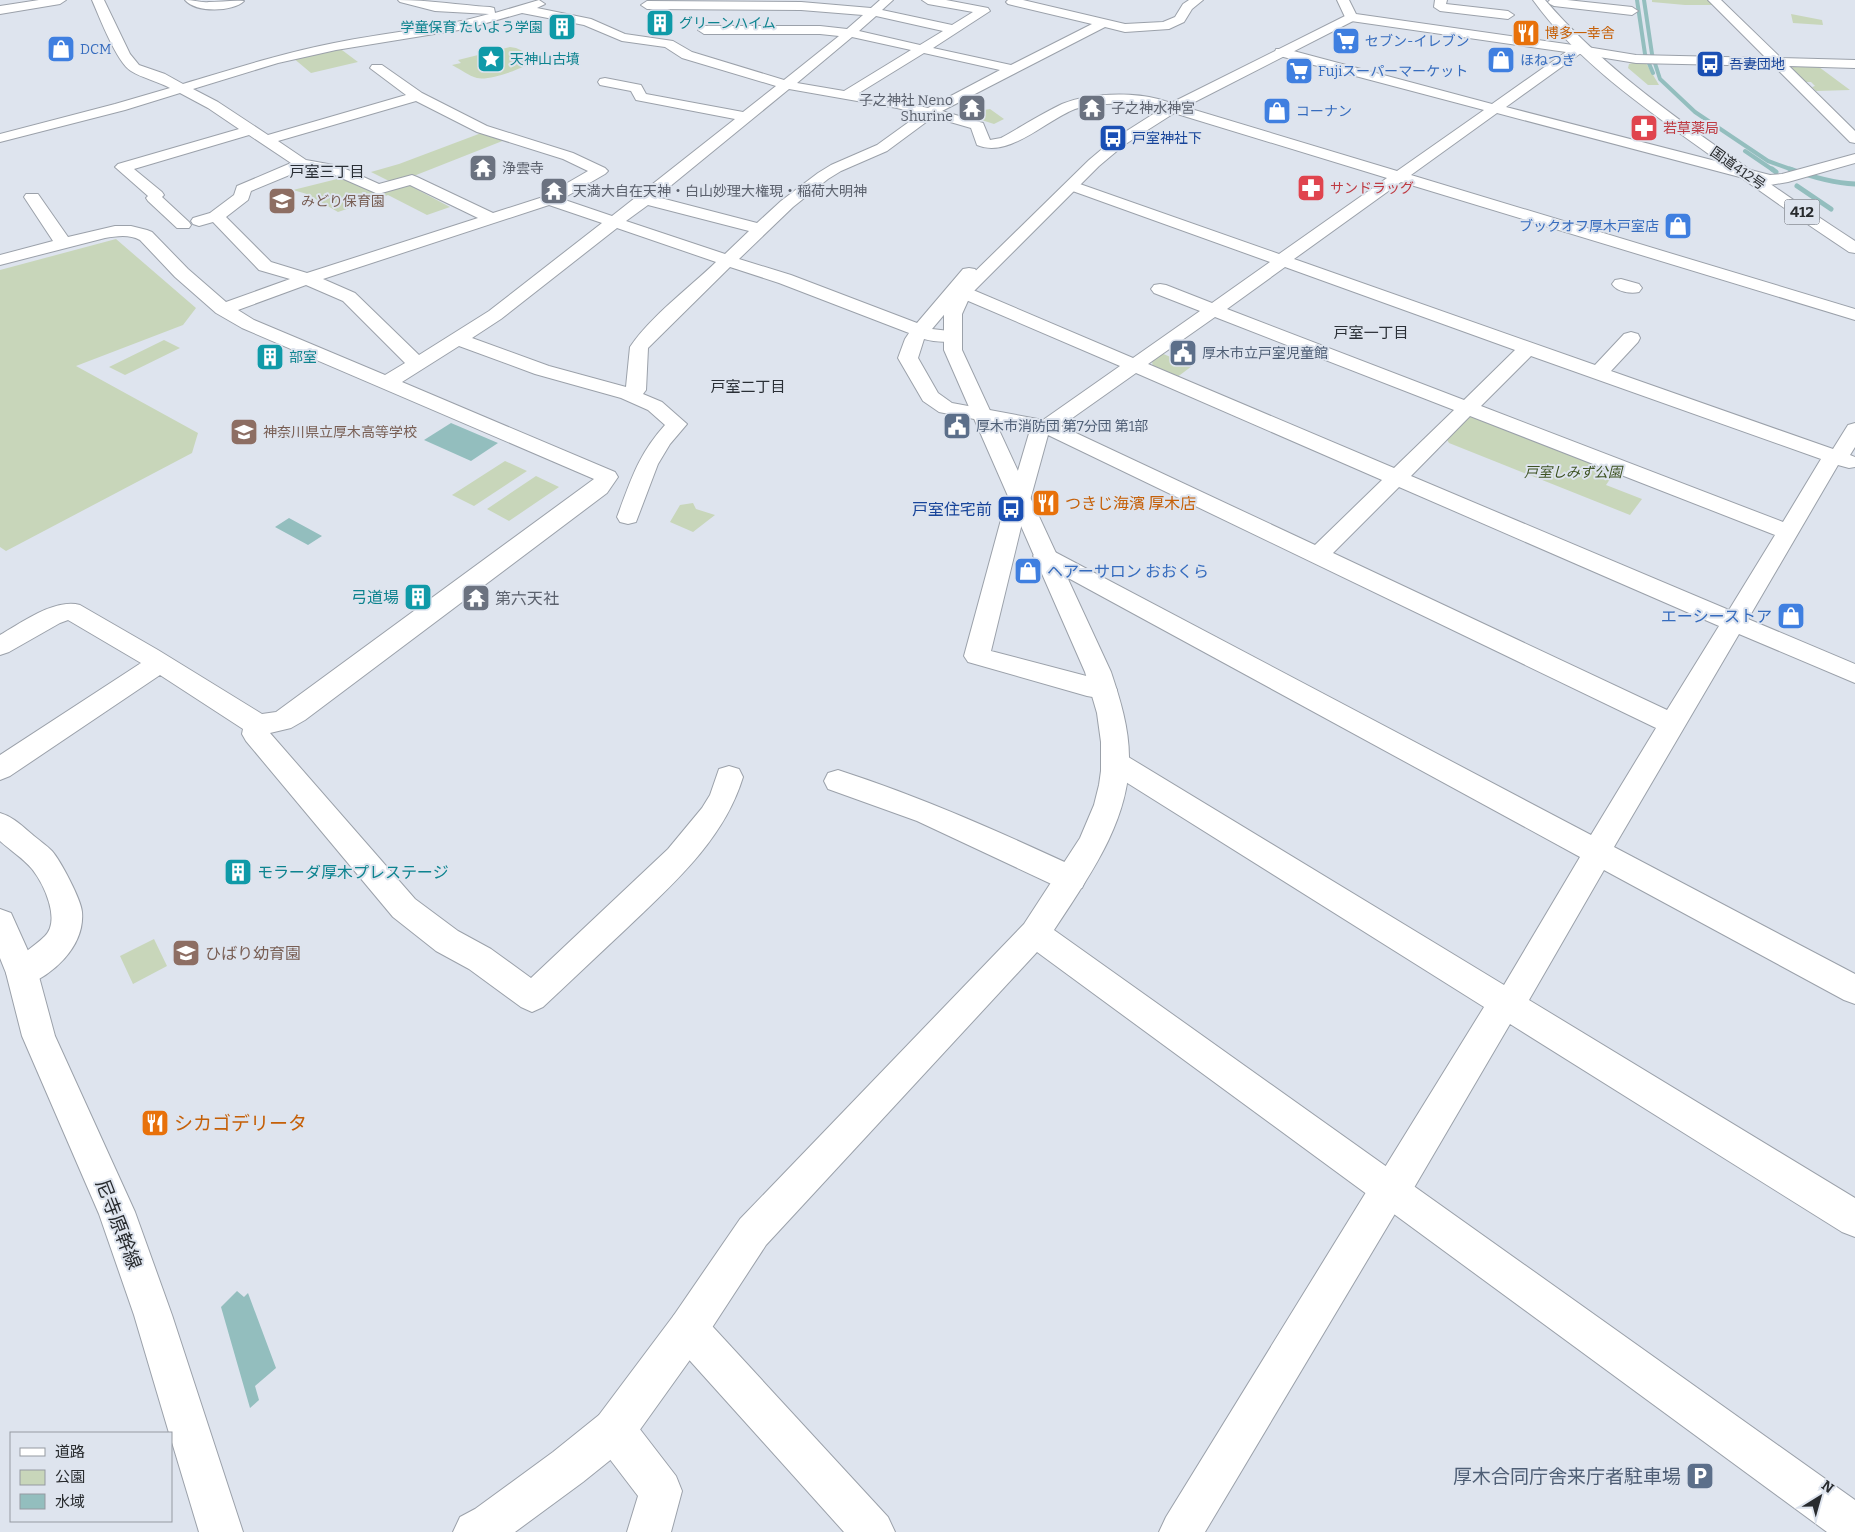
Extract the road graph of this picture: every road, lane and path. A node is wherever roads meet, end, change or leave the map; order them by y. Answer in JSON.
{"nodes":[{"id":1,"x":60,"y":0,"type":"edge"},
{"id":2,"x":98,"y":0,"type":"edge"},
{"id":3,"x":191,"y":0,"type":"edge"},
{"id":4,"x":404,"y":0,"type":"edge"},
{"id":5,"x":887,"y":0,"type":"edge"},
{"id":6,"x":928,"y":0,"type":"edge"},
{"id":7,"x":1017,"y":0,"type":"edge"},
{"id":8,"x":1197,"y":0,"type":"edge"},
{"id":9,"x":1343,"y":0,"type":"edge"},
{"id":10,"x":1441,"y":0,"type":"edge"},
{"id":11,"x":1510,"y":0,"type":"edge"},
{"id":12,"x":1538,"y":0,"type":"edge"},
{"id":13,"x":1714,"y":0,"type":"edge"},
{"id":14,"x":238,"y":1,"type":"edge"},
{"id":15,"x":1553,"y":1,"type":"edge"},
{"id":16,"x":548,"y":2,"type":"dead end"},
{"id":17,"x":448,"y":4,"type":"edge"},
{"id":18,"x":1613,"y":4,"type":"edge"},
{"id":19,"x":647,"y":5,"type":"dead end"},
{"id":20,"x":0,"y":10,"type":"edge"},
{"id":21,"x":519,"y":10,"type":"junction"},
{"id":22,"x":1632,"y":11,"type":"dead end"},
{"id":23,"x":873,"y":12,"type":"junction"},
{"id":24,"x":1508,"y":15,"type":"junction"},
{"id":25,"x":1351,"y":16,"type":"junction"},
{"id":26,"x":1103,"y":23,"type":"junction"},
{"id":27,"x":953,"y":29,"type":"junction"},
{"id":28,"x":704,"y":30,"type":"dead end"},
{"id":29,"x":850,"y":33,"type":"junction"},
{"id":30,"x":1506,"y":40,"type":"junction"},
{"id":31,"x":922,"y":49,"type":"junction"},
{"id":32,"x":1582,"y":51,"type":"junction"},
{"id":33,"x":1281,"y":52,"type":"junction"},
{"id":34,"x":1605,"y":54,"type":"junction"},
{"id":35,"x":1780,"y":62,"type":"junction"},
{"id":36,"x":1855,"y":64,"type":"edge"},
{"id":37,"x":377,"y":68,"type":"dead end"},
{"id":38,"x":1012,"y":69,"type":"junction"},
{"id":39,"x":605,"y":82,"type":"dead end"},
{"id":40,"x":786,"y":85,"type":"junction"},
{"id":41,"x":182,"y":88,"type":"junction"},
{"id":42,"x":847,"y":95,"type":"junction"},
{"id":43,"x":417,"y":96,"type":"junction"},
{"id":44,"x":1174,"y":107,"type":"junction"},
{"id":45,"x":1496,"y":108,"type":"junction"},
{"id":46,"x":933,"y":112,"type":"junction"},
{"id":47,"x":746,"y":117,"type":"junction"},
{"id":48,"x":251,"y":130,"type":"junction"},
{"id":49,"x":0,"y":138,"type":"edge"},
{"id":50,"x":1855,"y":139,"type":"edge"},
{"id":51,"x":266,"y":140,"type":"junction"},
{"id":52,"x":1855,"y":158,"type":"edge"},
{"id":53,"x":302,"y":164,"type":"junction"},
{"id":54,"x":1399,"y":176,"type":"junction"},
{"id":55,"x":1750,"y":176,"type":"junction"},
{"id":56,"x":1770,"y":180,"type":"junction"},
{"id":57,"x":1072,"y":186,"type":"junction"},
{"id":58,"x":32,"y":196,"type":"dead end"},
{"id":59,"x":645,"y":199,"type":"junction"},
{"id":60,"x":550,"y":200,"type":"junction"},
{"id":61,"x":216,"y":216,"type":"junction"},
{"id":62,"x":493,"y":219,"type":"junction"},
{"id":63,"x":613,"y":222,"type":"junction"},
{"id":64,"x":183,"y":225,"type":"junction"},
{"id":65,"x":761,"y":229,"type":"junction"},
{"id":66,"x":146,"y":236,"type":"junction"},
{"id":67,"x":1855,"y":238,"type":"edge"},
{"id":68,"x":63,"y":243,"type":"junction"},
{"id":69,"x":1855,"y":248,"type":"edge"},
{"id":70,"x":0,"y":260,"type":"edge"},
{"id":71,"x":1283,"y":261,"type":"junction"},
{"id":72,"x":307,"y":279,"type":"junction"},
{"id":73,"x":966,"y":282,"type":"junction"},
{"id":74,"x":1160,"y":289,"type":"dead end"},
{"id":75,"x":222,"y":309,"type":"junction"},
{"id":76,"x":1214,"y":309,"type":"junction"},
{"id":77,"x":1855,"y":315,"type":"edge"},
{"id":78,"x":920,"y":331,"type":"junction"},
{"id":79,"x":952,"y":336,"type":"junction"},
{"id":80,"x":1630,"y":338,"type":"dead end"},
{"id":81,"x":458,"y":339,"type":"junction"},
{"id":82,"x":1528,"y":348,"type":"junction"},
{"id":83,"x":417,"y":364,"type":"junction"},
{"id":84,"x":1135,"y":364,"type":"junction"},
{"id":85,"x":1599,"y":373,"type":"junction"},
{"id":86,"x":386,"y":383,"type":"junction"},
{"id":87,"x":628,"y":394,"type":"junction"},
{"id":88,"x":1467,"y":408,"type":"junction"},
{"id":89,"x":983,"y":416,"type":"junction"},
{"id":90,"x":1047,"y":426,"type":"junction"},
{"id":91,"x":1855,"y":429,"type":"edge"},
{"id":92,"x":1845,"y":461,"type":"edge"},
{"id":93,"x":1397,"y":477,"type":"junction"},
{"id":94,"x":1022,"y":505,"type":"junction"},
{"id":95,"x":628,"y":517,"type":"dead end"},
{"id":96,"x":1788,"y":532,"type":"junction"},
{"id":97,"x":1318,"y":555,"type":"junction"},
{"id":98,"x":1045,"y":556,"type":"junction"},
{"id":99,"x":1734,"y":622,"type":"junction"},
{"id":100,"x":1,"y":643,"type":"edge"},
{"id":101,"x":159,"y":663,"type":"junction"},
{"id":102,"x":1855,"y":674,"type":"edge"},
{"id":103,"x":1104,"y":690,"type":"junction"},
{"id":104,"x":1672,"y":724,"type":"junction"},
{"id":105,"x":258,"y":725,"type":"junction"},
{"id":106,"x":1115,"y":762,"type":"junction"},
{"id":107,"x":0,"y":768,"type":"edge"},
{"id":108,"x":729,"y":777,"type":"dead end"},
{"id":109,"x":838,"y":781,"type":"dead end"},
{"id":110,"x":0,"y":824,"type":"edge"},
{"id":111,"x":1596,"y":852,"type":"junction"},
{"id":112,"x":1071,"y":879,"type":"junction"},
{"id":113,"x":0,"y":922,"type":"edge"},
{"id":114,"x":1035,"y":933,"type":"junction"},
{"id":115,"x":22,"y":974,"type":"junction"},
{"id":116,"x":1855,"y":990,"type":"edge"},
{"id":117,"x":1505,"y":1003,"type":"junction"},
{"id":118,"x":1389,"y":1189,"type":"junction"},
{"id":119,"x":1855,"y":1219,"type":"edge"},
{"id":120,"x":688,"y":1330,"type":"junction"},
{"id":121,"x":614,"y":1430,"type":"junction"},
{"id":122,"x":1855,"y":1526,"type":"edge"},
{"id":123,"x":221,"y":1532,"type":"edge"},
{"id":124,"x":475,"y":1532,"type":"edge"},
{"id":125,"x":649,"y":1532,"type":"edge"},
{"id":126,"x":873,"y":1532,"type":"edge"},
{"id":127,"x":1180,"y":1532,"type":"edge"}],
"edges":[{"from":1,"to":20,"type":"main road"},
{"from":2,"to":41,"type":"main road"},
{"from":3,"to":14,"type":"main road"},
{"from":4,"to":17,"type":"main road"},
{"from":5,"to":23,"type":"main road"},
{"from":6,"to":27,"type":"main road"},
{"from":7,"to":26,"type":"main road"},
{"from":8,"to":26,"type":"main road"},
{"from":9,"to":25,"type":"main road"},
{"from":10,"to":24,"type":"main road"},
{"from":11,"to":24,"type":"main road"},
{"from":12,"to":32,"type":"main road","name":"国道412号","number":"412"},
{"from":13,"to":35,"type":"main road"},
{"from":15,"to":18,"type":"main road"},
{"from":15,"to":34,"type":"main road","name":"国道412号","number":"412"},
{"from":16,"to":21,"type":"main road"},
{"from":17,"to":21,"type":"main road"},
{"from":18,"to":22,"type":"main road"},
{"from":19,"to":23,"type":"main road"},
{"from":21,"to":40,"type":"main road"},
{"from":21,"to":41,"type":"main road"},
{"from":23,"to":27,"type":"main road"},
{"from":23,"to":29,"type":"main road"},
{"from":24,"to":30,"type":"main road"},
{"from":25,"to":30,"type":"main road"},
{"from":25,"to":33,"type":"main road"},
{"from":26,"to":38,"type":"main road"},
{"from":27,"to":31,"type":"main road"},
{"from":28,"to":29,"type":"main road"},
{"from":29,"to":31,"type":"main road"},
{"from":29,"to":40,"type":"main road"},
{"from":30,"to":32,"type":"main road"},
{"from":31,"to":38,"type":"main road"},
{"from":31,"to":42,"type":"main road"},
{"from":32,"to":34,"type":"main road"},
{"from":32,"to":45,"type":"main road"},
{"from":32,"to":55,"type":"main road","name":"国道412号","number":"412"},
{"from":33,"to":44,"type":"main road"},
{"from":33,"to":45,"type":"main road"},
{"from":34,"to":35,"type":"main road"},
{"from":34,"to":56,"type":"main road","name":"国道412号","number":"412"},
{"from":35,"to":36,"type":"main road"},
{"from":35,"to":50,"type":"main road"},
{"from":37,"to":43,"type":"main road"},
{"from":38,"to":46,"type":"main road"},
{"from":39,"to":47,"type":"main road"},
{"from":40,"to":42,"type":"main road"},
{"from":40,"to":47,"type":"main road"},
{"from":41,"to":48,"type":"main road"},
{"from":41,"to":49,"type":"main road"},
{"from":42,"to":46,"type":"main road"},
{"from":43,"to":51,"type":"main road"},
{"from":43,"to":60,"type":"main road"},
{"from":44,"to":46,"type":"main road"},
{"from":44,"to":54,"type":"main road"},
{"from":44,"to":57,"type":"main road"},
{"from":45,"to":54,"type":"main road"},
{"from":45,"to":55,"type":"main road"},
{"from":46,"to":65,"type":"main road"},
{"from":47,"to":59,"type":"main road"},
{"from":48,"to":51,"type":"main road"},
{"from":48,"to":64,"type":"main road"},
{"from":51,"to":53,"type":"main road"},
{"from":52,"to":56,"type":"main road"},
{"from":53,"to":61,"type":"main road"},
{"from":53,"to":62,"type":"main road"},
{"from":54,"to":71,"type":"main road"},
{"from":54,"to":77,"type":"main road"},
{"from":55,"to":56,"type":"main road"},
{"from":55,"to":69,"type":"main road","name":"国道412号","number":"412"},
{"from":56,"to":67,"type":"main road","name":"国道412号","number":"412"},
{"from":57,"to":71,"type":"main road"},
{"from":57,"to":73,"type":"main road"},
{"from":58,"to":68,"type":"main road"},
{"from":59,"to":63,"type":"main road"},
{"from":59,"to":65,"type":"main road"},
{"from":60,"to":62,"type":"main road"},
{"from":60,"to":63,"type":"main road"},
{"from":61,"to":64,"type":"main road"},
{"from":61,"to":72,"type":"main road"},
{"from":62,"to":72,"type":"main road"},
{"from":63,"to":78,"type":"main road"},
{"from":63,"to":81,"type":"main road"},
{"from":64,"to":66,"type":"main road"},
{"from":65,"to":87,"type":"main road"},
{"from":66,"to":68,"type":"main road"},
{"from":66,"to":75,"type":"main road"},
{"from":68,"to":70,"type":"main road"},
{"from":71,"to":76,"type":"main road"},
{"from":71,"to":82,"type":"main road"},
{"from":72,"to":75,"type":"main road"},
{"from":72,"to":83,"type":"main road"},
{"from":73,"to":78,"type":"main road"},
{"from":73,"to":79,"type":"main road"},
{"from":73,"to":84,"type":"main road"},
{"from":74,"to":76,"type":"main road"},
{"from":75,"to":86,"type":"main road"},
{"from":76,"to":84,"type":"main road"},
{"from":76,"to":88,"type":"main road"},
{"from":78,"to":79,"type":"main road"},
{"from":78,"to":89,"type":"main road"},
{"from":79,"to":89,"type":"main road"},
{"from":80,"to":85,"type":"main road"},
{"from":81,"to":83,"type":"main road"},
{"from":81,"to":87,"type":"main road"},
{"from":82,"to":85,"type":"main road"},
{"from":82,"to":88,"type":"main road"},
{"from":83,"to":86,"type":"main road"},
{"from":84,"to":90,"type":"main road"},
{"from":84,"to":93,"type":"main road"},
{"from":85,"to":92,"type":"main road"},
{"from":86,"to":105,"type":"main road"},
{"from":87,"to":95,"type":"main road"},
{"from":88,"to":93,"type":"main road"},
{"from":88,"to":96,"type":"main road"},
{"from":89,"to":90,"type":"main road"},
{"from":89,"to":94,"type":"main road"},
{"from":90,"to":94,"type":"main road"},
{"from":90,"to":97,"type":"main road"},
{"from":91,"to":92,"type":"main road"},
{"from":92,"to":96,"type":"main road"},
{"from":93,"to":97,"type":"main road"},
{"from":93,"to":99,"type":"main road"},
{"from":94,"to":98,"type":"main road"},
{"from":94,"to":103,"type":"main road"},
{"from":96,"to":99,"type":"main road"},
{"from":97,"to":104,"type":"main road"},
{"from":98,"to":103,"type":"main road"},
{"from":98,"to":111,"type":"main road"},
{"from":99,"to":102,"type":"main road"},
{"from":99,"to":104,"type":"main road"},
{"from":100,"to":101,"type":"main road"},
{"from":101,"to":105,"type":"main road"},
{"from":101,"to":107,"type":"main road"},
{"from":103,"to":106,"type":"main road"},
{"from":104,"to":111,"type":"main road"},
{"from":105,"to":108,"type":"main road"},
{"from":106,"to":112,"type":"main road"},
{"from":106,"to":117,"type":"main road"},
{"from":109,"to":112,"type":"main road"},
{"from":110,"to":115,"type":"main road"},
{"from":111,"to":116,"type":"main road"},
{"from":111,"to":117,"type":"main road"},
{"from":112,"to":114,"type":"main road"},
{"from":113,"to":115,"type":"main road","name":"尼寺原幹線"},
{"from":114,"to":118,"type":"main road"},
{"from":114,"to":120,"type":"main road"},
{"from":115,"to":123,"type":"main road","name":"尼寺原幹線"},
{"from":117,"to":118,"type":"main road"},
{"from":117,"to":119,"type":"main road"},
{"from":118,"to":122,"type":"main road"},
{"from":118,"to":127,"type":"main road"},
{"from":120,"to":121,"type":"main road"},
{"from":120,"to":126,"type":"main road"},
{"from":121,"to":124,"type":"main road"},
{"from":121,"to":125,"type":"main road"}]}
